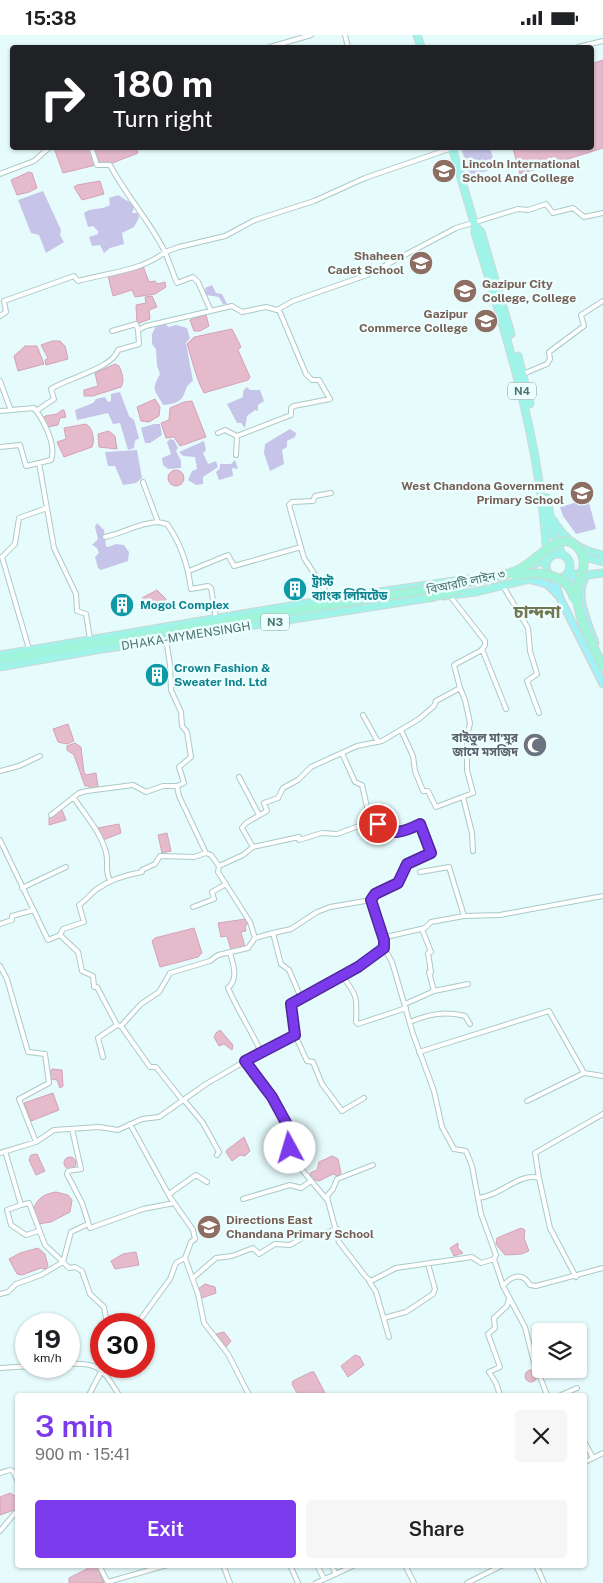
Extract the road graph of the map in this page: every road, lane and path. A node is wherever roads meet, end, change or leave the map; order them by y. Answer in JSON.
{"nodes":[{"id":1,"x":310,"y":35,"type":"edge"},
{"id":2,"x":603,"y":41,"type":"edge"},
{"id":3,"x":277,"y":45,"type":"edge"},
{"id":4,"x":586,"y":45,"type":"edge"},
{"id":5,"x":47,"y":150,"type":"edge"},
{"id":6,"x":91,"y":150,"type":"edge"},
{"id":7,"x":446,"y":150,"type":"edge"},
{"id":8,"x":453,"y":150,"type":"edge"},
{"id":9,"x":0,"y":174,"type":"edge"},
{"id":10,"x":603,"y":213,"type":"edge"},
{"id":11,"x":475,"y":223,"type":"junction"},
{"id":12,"x":165,"y":252,"type":"junction"},
{"id":13,"x":603,"y":301,"type":"edge"},
{"id":14,"x":279,"y":310,"type":"junction"},
{"id":15,"x":211,"y":311,"type":"junction"},
{"id":16,"x":0,"y":315,"type":"edge"},
{"id":17,"x":138,"y":330,"type":"junction"},
{"id":18,"x":112,"y":331,"type":"dead end"},
{"id":19,"x":523,"y":375,"type":"junction"},
{"id":20,"x":0,"y":381,"type":"edge"},
{"id":21,"x":10,"y":408,"type":"junction"},
{"id":22,"x":0,"y":411,"type":"edge"},
{"id":23,"x":36,"y":411,"type":"junction"},
{"id":24,"x":218,"y":433,"type":"dead end"},
{"id":25,"x":237,"y":436,"type":"junction"},
{"id":26,"x":0,"y":447,"type":"edge"},
{"id":27,"x":236,"y":455,"type":"dead end"},
{"id":28,"x":39,"y":463,"type":"junction"},
{"id":29,"x":143,"y":482,"type":"dead end"},
{"id":30,"x":331,"y":493,"type":"dead end"},
{"id":31,"x":47,"y":508,"type":"junction"},
{"id":32,"x":550,"y":515,"type":"junction"},
{"id":33,"x":158,"y":522,"type":"junction"},
{"id":34,"x":105,"y":537,"type":"dead end"},
{"id":35,"x":301,"y":547,"type":"junction"},
{"id":36,"x":581,"y":552,"type":"junction"},
{"id":37,"x":603,"y":555,"type":"edge"},
{"id":38,"x":565,"y":556,"type":"junction"},
{"id":39,"x":547,"y":560,"type":"junction"},
{"id":40,"x":603,"y":561,"type":"edge"},
{"id":41,"x":189,"y":571,"type":"junction"},
{"id":42,"x":568,"y":573,"type":"junction"},
{"id":43,"x":603,"y":573,"type":"edge"},
{"id":44,"x":587,"y":575,"type":"junction"},
{"id":45,"x":552,"y":576,"type":"junction"},
{"id":46,"x":522,"y":581,"type":"junction"},
{"id":47,"x":503,"y":586,"type":"junction"},
{"id":48,"x":450,"y":595,"type":"junction"},
{"id":49,"x":344,"y":598,"type":"junction"},
{"id":50,"x":429,"y":598,"type":"junction"},
{"id":51,"x":560,"y":598,"type":"junction"},
{"id":52,"x":331,"y":599,"type":"junction"},
{"id":53,"x":361,"y":599,"type":"junction"},
{"id":54,"x":582,"y":600,"type":"junction"},
{"id":55,"x":216,"y":619,"type":"junction"},
{"id":56,"x":90,"y":639,"type":"junction"},
{"id":57,"x":166,"y":639,"type":"junction"},
{"id":58,"x":29,"y":649,"type":"junction"},
{"id":59,"x":482,"y":649,"type":"junction"},
{"id":60,"x":0,"y":655,"type":"edge"},
{"id":61,"x":0,"y":659,"type":"edge"},
{"id":62,"x":603,"y":660,"type":"edge"},
{"id":63,"x":0,"y":667,"type":"edge"},
{"id":64,"x":603,"y":667,"type":"edge"},
{"id":65,"x":603,"y":675,"type":"edge"},
{"id":66,"x":603,"y":684,"type":"edge"},
{"id":67,"x":460,"y":688,"type":"junction"},
{"id":68,"x":506,"y":709,"type":"dead end"},
{"id":69,"x":540,"y":713,"type":"dead end"},
{"id":70,"x":363,"y":715,"type":"dead end"},
{"id":71,"x":401,"y":730,"type":"junction"},
{"id":72,"x":378,"y":742,"type":"junction"},
{"id":73,"x":342,"y":753,"type":"junction"},
{"id":74,"x":40,"y":756,"type":"dead end"},
{"id":75,"x":0,"y":771,"type":"edge"},
{"id":76,"x":239,"y":777,"type":"dead end"},
{"id":77,"x":177,"y":786,"type":"junction"},
{"id":78,"x":463,"y":797,"type":"junction"},
{"id":79,"x":74,"y":798,"type":"junction"},
{"id":80,"x":51,"y":815,"type":"dead end"},
{"id":81,"x":259,"y":815,"type":"junction"},
{"id":82,"x":375,"y":820,"type":"junction"},
{"id":83,"x":0,"y":840,"type":"edge"},
{"id":84,"x":253,"y":847,"type":"junction"},
{"id":85,"x":473,"y":851,"type":"dead end"},
{"id":86,"x":206,"y":853,"type":"junction"},
{"id":87,"x":219,"y":866,"type":"junction"},
{"id":88,"x":66,"y":867,"type":"dead end"},
{"id":89,"x":420,"y":872,"type":"dead end"},
{"id":90,"x":110,"y":881,"type":"junction"},
{"id":91,"x":226,"y":884,"type":"junction"},
{"id":92,"x":22,"y":888,"type":"junction"},
{"id":93,"x":603,"y":896,"type":"edge"},
{"id":94,"x":371,"y":900,"type":"junction"},
{"id":95,"x":193,"y":907,"type":"dead end"},
{"id":96,"x":34,"y":910,"type":"junction"},
{"id":97,"x":464,"y":916,"type":"junction"},
{"id":98,"x":0,"y":924,"type":"edge"},
{"id":99,"x":422,"y":929,"type":"junction"},
{"id":100,"x":274,"y":933,"type":"junction"},
{"id":101,"x":60,"y":935,"type":"junction"},
{"id":102,"x":255,"y":938,"type":"junction"},
{"id":103,"x":384,"y":940,"type":"junction"},
{"id":104,"x":384,"y":948,"type":"junction"},
{"id":105,"x":230,"y":952,"type":"junction"},
{"id":106,"x":0,"y":966,"type":"edge"},
{"id":107,"x":342,"y":976,"type":"junction"},
{"id":108,"x":468,"y":984,"type":"dead end"},
{"id":109,"x":434,"y":991,"type":"junction"},
{"id":110,"x":301,"y":999,"type":"junction"},
{"id":111,"x":405,"y":1006,"type":"junction"},
{"id":112,"x":410,"y":1022,"type":"junction"},
{"id":113,"x":470,"y":1024,"type":"dead end"},
{"id":114,"x":119,"y":1025,"type":"junction"},
{"id":115,"x":295,"y":1035,"type":"junction"},
{"id":116,"x":261,"y":1052,"type":"junction"},
{"id":117,"x":419,"y":1052,"type":"junction"},
{"id":118,"x":103,"y":1057,"type":"dead end"},
{"id":119,"x":245,"y":1061,"type":"junction"},
{"id":120,"x":584,"y":1073,"type":"junction"},
{"id":121,"x":603,"y":1076,"type":"edge"},
{"id":122,"x":364,"y":1098,"type":"dead end"},
{"id":123,"x":184,"y":1100,"type":"junction"},
{"id":124,"x":527,"y":1101,"type":"dead end"},
{"id":125,"x":603,"y":1114,"type":"edge"},
{"id":126,"x":130,"y":1125,"type":"junction"},
{"id":127,"x":72,"y":1129,"type":"junction"},
{"id":128,"x":36,"y":1142,"type":"junction"},
{"id":129,"x":6,"y":1151,"type":"junction"},
{"id":130,"x":0,"y":1153,"type":"edge"},
{"id":131,"x":218,"y":1155,"type":"dead end"},
{"id":132,"x":373,"y":1165,"type":"dead end"},
{"id":133,"x":539,"y":1178,"type":"junction"},
{"id":134,"x":311,"y":1181,"type":"junction"},
{"id":135,"x":207,"y":1183,"type":"dead end"},
{"id":136,"x":168,"y":1194,"type":"junction"},
{"id":137,"x":478,"y":1198,"type":"junction"},
{"id":138,"x":243,"y":1199,"type":"dead end"},
{"id":139,"x":328,"y":1201,"type":"junction"},
{"id":140,"x":174,"y":1203,"type":"junction"},
{"id":141,"x":21,"y":1205,"type":"junction"},
{"id":142,"x":88,"y":1224,"type":"junction"},
{"id":143,"x":336,"y":1229,"type":"junction"},
{"id":144,"x":38,"y":1231,"type":"junction"},
{"id":145,"x":185,"y":1258,"type":"junction"},
{"id":146,"x":494,"y":1259,"type":"junction"},
{"id":147,"x":63,"y":1262,"type":"junction"},
{"id":148,"x":428,"y":1264,"type":"junction"},
{"id":149,"x":603,"y":1268,"type":"edge"},
{"id":150,"x":576,"y":1277,"type":"junction"},
{"id":151,"x":192,"y":1278,"type":"junction"},
{"id":152,"x":369,"y":1281,"type":"junction"},
{"id":153,"x":503,"y":1287,"type":"junction"},
{"id":154,"x":0,"y":1294,"type":"edge"},
{"id":155,"x":509,"y":1299,"type":"junction"},
{"id":156,"x":105,"y":1313,"type":"edge"},
{"id":157,"x":147,"y":1313,"type":"edge"},
{"id":158,"x":384,"y":1318,"type":"junction"},
{"id":159,"x":389,"y":1337,"type":"dead end"},
{"id":160,"x":15,"y":1367,"type":"edge"},
{"id":161,"x":0,"y":1368,"type":"edge"},
{"id":162,"x":98,"y":1378,"type":"edge"},
{"id":163,"x":109,"y":1378,"type":"edge"},
{"id":164,"x":577,"y":1388,"type":"dead end"},
{"id":165,"x":90,"y":1393,"type":"edge"},
{"id":166,"x":118,"y":1393,"type":"edge"},
{"id":167,"x":248,"y":1393,"type":"edge"},
{"id":168,"x":499,"y":1393,"type":"edge"},
{"id":169,"x":546,"y":1393,"type":"edge"},
{"id":170,"x":566,"y":1393,"type":"edge"},
{"id":171,"x":587,"y":1447,"type":"edge"},
{"id":172,"x":603,"y":1453,"type":"edge"},
{"id":173,"x":593,"y":1458,"type":"junction"},
{"id":174,"x":587,"y":1461,"type":"edge"},
{"id":175,"x":0,"y":1473,"type":"edge"},
{"id":176,"x":15,"y":1475,"type":"edge"},
{"id":177,"x":15,"y":1513,"type":"dead end"},
{"id":178,"x":0,"y":1531,"type":"edge"},
{"id":179,"x":100,"y":1568,"type":"edge"},
{"id":180,"x":157,"y":1568,"type":"edge"},
{"id":181,"x":224,"y":1568,"type":"edge"},
{"id":182,"x":291,"y":1568,"type":"edge"},
{"id":183,"x":318,"y":1568,"type":"edge"},
{"id":184,"x":333,"y":1568,"type":"edge"},
{"id":185,"x":349,"y":1568,"type":"edge"},
{"id":186,"x":406,"y":1568,"type":"edge"},
{"id":187,"x":497,"y":1568,"type":"edge"},
{"id":188,"x":537,"y":1568,"type":"edge"},
{"id":189,"x":336,"y":1574,"type":"junction"},
{"id":190,"x":324,"y":1579,"type":"junction"},
{"id":191,"x":108,"y":1582,"type":"edge"},
{"id":192,"x":230,"y":1583,"type":"edge"},
{"id":193,"x":298,"y":1583,"type":"edge"},
{"id":194,"x":316,"y":1583,"type":"edge"},
{"id":195,"x":414,"y":1583,"type":"edge"},
{"id":196,"x":467,"y":1583,"type":"edge"},
{"id":197,"x":544,"y":1583,"type":"edge"}],
"edges":[{"from":1,"to":3,"type":"street"},
{"from":2,"to":4,"type":"street"},
{"from":5,"to":9,"type":"street"},
{"from":6,"to":12,"type":"street"},
{"from":7,"to":12,"type":"street"},
{"from":8,"to":11,"type":"highway","number":"N4"},
{"from":10,"to":11,"type":"street"},
{"from":11,"to":14,"type":"street"},
{"from":11,"to":19,"type":"highway","number":"N4"},
{"from":11,"to":39,"type":"highway","number":"N4"},
{"from":12,"to":15,"type":"street"},
{"from":12,"to":16,"type":"street"},
{"from":13,"to":19,"type":"street"},
{"from":14,"to":15,"type":"street"},
{"from":14,"to":25,"type":"street"},
{"from":15,"to":17,"type":"street"},
{"from":17,"to":18,"type":"street"},
{"from":17,"to":23,"type":"street"},
{"from":19,"to":32,"type":"highway","number":"N4"},
{"from":20,"to":21,"type":"street"},
{"from":21,"to":22,"type":"street"},
{"from":21,"to":23,"type":"street"},
{"from":23,"to":28,"type":"street"},
{"from":24,"to":25,"type":"street"},
{"from":25,"to":27,"type":"street"},
{"from":26,"to":28,"type":"street"},
{"from":28,"to":31,"type":"street"},
{"from":29,"to":33,"type":"street"},
{"from":30,"to":35,"type":"street"},
{"from":31,"to":56,"type":"street"},
{"from":31,"to":58,"type":"street"},
{"from":32,"to":37,"type":"highway"},
{"from":32,"to":38,"type":"highway","number":"N4"},
{"from":33,"to":34,"type":"street"},
{"from":33,"to":41,"type":"street"},
{"from":35,"to":41,"type":"street"},
{"from":35,"to":52,"type":"street"},
{"from":36,"to":40,"type":"highway","bridge":true},
{"from":36,"to":53,"type":"highway","name":"বিআরটি লাইন ৩","bridge":true},
{"from":36,"to":64,"type":"highway","bridge":true},
{"from":38,"to":39,"type":"highway","name":"DHAKA-MYMENSINGH","number":"N3"},
{"from":38,"to":40,"type":"highway","number":"N3"},
{"from":38,"to":42,"type":"highway"},
{"from":39,"to":45,"type":"highway"},
{"from":39,"to":49,"type":"highway","name":"DHAKA-MYMENSINGH","number":"N3"},
{"from":41,"to":55,"type":"street"},
{"from":42,"to":44,"type":"highway","number":"N3"},
{"from":42,"to":45,"type":"highway","name":"DHAKA-MYMENSINGH","number":"N3"},
{"from":42,"to":54,"type":"main road"},
{"from":43,"to":44,"type":"highway","number":"N3"},
{"from":44,"to":54,"type":"main road"},
{"from":45,"to":46,"type":"highway","name":"DHAKA-MYMENSINGH","number":"N3"},
{"from":45,"to":51,"type":"main road"},
{"from":46,"to":47,"type":"highway","name":"DHAKA-MYMENSINGH","number":"N3"},
{"from":46,"to":51,"type":"main road"},
{"from":47,"to":48,"type":"highway","name":"DHAKA-MYMENSINGH","number":"N3"},
{"from":47,"to":69,"type":"street"},
{"from":48,"to":50,"type":"highway","name":"DHAKA-MYMENSINGH","number":"N3"},
{"from":48,"to":59,"type":"street"},
{"from":49,"to":52,"type":"highway","name":"DHAKA-MYMENSINGH","number":"N3"},
{"from":49,"to":53,"type":"highway"},
{"from":50,"to":57,"type":"highway","name":"DHAKA-MYMENSINGH","number":"N3"},
{"from":50,"to":65,"type":"highway","name":"বিআরটি লাইন ৩","bridge":true},
{"from":51,"to":66,"type":"main road"},
{"from":52,"to":55,"type":"highway","name":"DHAKA-MYMENSINGH","number":"N3"},
{"from":53,"to":61,"type":"highway"},
{"from":54,"to":62,"type":"main road"},
{"from":55,"to":56,"type":"highway","name":"DHAKA-MYMENSINGH","number":"N3"},
{"from":56,"to":58,"type":"highway","name":"DHAKA-MYMENSINGH","number":"N3"},
{"from":57,"to":63,"type":"highway","name":"DHAKA-MYMENSINGH","number":"N3"},
{"from":57,"to":77,"type":"street"},
{"from":58,"to":60,"type":"highway","name":"DHAKA-MYMENSINGH","number":"N3"},
{"from":59,"to":67,"type":"street"},
{"from":59,"to":68,"type":"street"},
{"from":67,"to":71,"type":"street"},
{"from":67,"to":78,"type":"street"},
{"from":70,"to":72,"type":"street"},
{"from":71,"to":72,"type":"street"},
{"from":71,"to":78,"type":"street"},
{"from":72,"to":73,"type":"street"},
{"from":73,"to":81,"type":"street"},
{"from":73,"to":82,"type":"street"},
{"from":74,"to":75,"type":"street"},
{"from":76,"to":81,"type":"street"},
{"from":77,"to":79,"type":"street"},
{"from":77,"to":86,"type":"street"},
{"from":78,"to":85,"type":"street"},
{"from":79,"to":80,"type":"street"},
{"from":79,"to":90,"type":"street"},
{"from":81,"to":84,"type":"street"},
{"from":82,"to":84,"type":"street"},
{"from":82,"to":94,"type":"street"},
{"from":83,"to":92,"type":"street"},
{"from":84,"to":87,"type":"street"},
{"from":86,"to":87,"type":"street"},
{"from":86,"to":90,"type":"street"},
{"from":87,"to":91,"type":"street"},
{"from":88,"to":92,"type":"street"},
{"from":89,"to":97,"type":"street"},
{"from":90,"to":101,"type":"street"},
{"from":91,"to":95,"type":"street"},
{"from":91,"to":102,"type":"street"},
{"from":92,"to":96,"type":"street"},
{"from":93,"to":97,"type":"street"},
{"from":94,"to":100,"type":"street"},
{"from":94,"to":103,"type":"street"},
{"from":96,"to":98,"type":"street"},
{"from":96,"to":101,"type":"street"},
{"from":97,"to":99,"type":"street"},
{"from":99,"to":103,"type":"street"},
{"from":99,"to":109,"type":"street"},
{"from":100,"to":102,"type":"street"},
{"from":100,"to":110,"type":"street"},
{"from":101,"to":114,"type":"street"},
{"from":102,"to":105,"type":"street"},
{"from":103,"to":104,"type":"street"},
{"from":104,"to":107,"type":"street"},
{"from":104,"to":111,"type":"street"},
{"from":105,"to":114,"type":"street"},
{"from":105,"to":116,"type":"street"},
{"from":106,"to":128,"type":"street"},
{"from":107,"to":110,"type":"street"},
{"from":107,"to":111,"type":"street"},
{"from":108,"to":109,"type":"street"},
{"from":109,"to":111,"type":"street"},
{"from":110,"to":115,"type":"street"},
{"from":111,"to":112,"type":"street"},
{"from":112,"to":113,"type":"street"},
{"from":112,"to":117,"type":"street"},
{"from":114,"to":118,"type":"street"},
{"from":114,"to":123,"type":"street"},
{"from":115,"to":116,"type":"street"},
{"from":115,"to":122,"type":"street"},
{"from":116,"to":119,"type":"street"},
{"from":117,"to":120,"type":"street"},
{"from":117,"to":137,"type":"street"},
{"from":119,"to":123,"type":"street"},
{"from":119,"to":134,"type":"street"},
{"from":120,"to":121,"type":"street"},
{"from":120,"to":124,"type":"street"},
{"from":123,"to":126,"type":"street"},
{"from":123,"to":131,"type":"street"},
{"from":125,"to":133,"type":"street"},
{"from":126,"to":127,"type":"street"},
{"from":126,"to":136,"type":"street"},
{"from":127,"to":128,"type":"street"},
{"from":127,"to":142,"type":"street"},
{"from":128,"to":129,"type":"street"},
{"from":129,"to":130,"type":"street"},
{"from":129,"to":141,"type":"street"},
{"from":132,"to":139,"type":"street"},
{"from":133,"to":137,"type":"street"},
{"from":133,"to":150,"type":"street"},
{"from":134,"to":138,"type":"street"},
{"from":134,"to":139,"type":"street"},
{"from":135,"to":136,"type":"street"},
{"from":136,"to":140,"type":"street"},
{"from":137,"to":146,"type":"street"},
{"from":139,"to":143,"type":"street"},
{"from":140,"to":142,"type":"street"},
{"from":140,"to":145,"type":"street"},
{"from":141,"to":144,"type":"street"},
{"from":141,"to":144,"type":"street"},
{"from":142,"to":147,"type":"street"},
{"from":143,"to":151,"type":"street"},
{"from":143,"to":152,"type":"street"},
{"from":144,"to":147,"type":"street"},
{"from":145,"to":151,"type":"street"},
{"from":145,"to":157,"type":"street"},
{"from":146,"to":148,"type":"street"},
{"from":146,"to":153,"type":"street"},
{"from":147,"to":154,"type":"street"},
{"from":147,"to":156,"type":"street"},
{"from":148,"to":152,"type":"street"},
{"from":148,"to":158,"type":"street"},
{"from":149,"to":150,"type":"street"},
{"from":150,"to":153,"type":"street"},
{"from":151,"to":167,"type":"street"},
{"from":152,"to":158,"type":"street"},
{"from":153,"to":155,"type":"street"},
{"from":155,"to":168,"type":"street"},
{"from":155,"to":169,"type":"street"},
{"from":158,"to":159,"type":"street"},
{"from":160,"to":161,"type":"street"},
{"from":162,"to":165,"type":"street"},
{"from":163,"to":166,"type":"street"},
{"from":164,"to":170,"type":"street"},
{"from":171,"to":173,"type":"street"},
{"from":172,"to":173,"type":"street"},
{"from":173,"to":174,"type":"street"},
{"from":175,"to":176,"type":"street"},
{"from":177,"to":178,"type":"street"},
{"from":179,"to":191,"type":"street"},
{"from":180,"to":191,"type":"street"},
{"from":181,"to":192,"type":"street"},
{"from":182,"to":193,"type":"street"},
{"from":183,"to":190,"type":"street"},
{"from":184,"to":189,"type":"street"},
{"from":185,"to":189,"type":"street"},
{"from":186,"to":195,"type":"street"},
{"from":187,"to":196,"type":"street"},
{"from":188,"to":197,"type":"street"},
{"from":189,"to":190,"type":"street"},
{"from":190,"to":194,"type":"street"}]}
